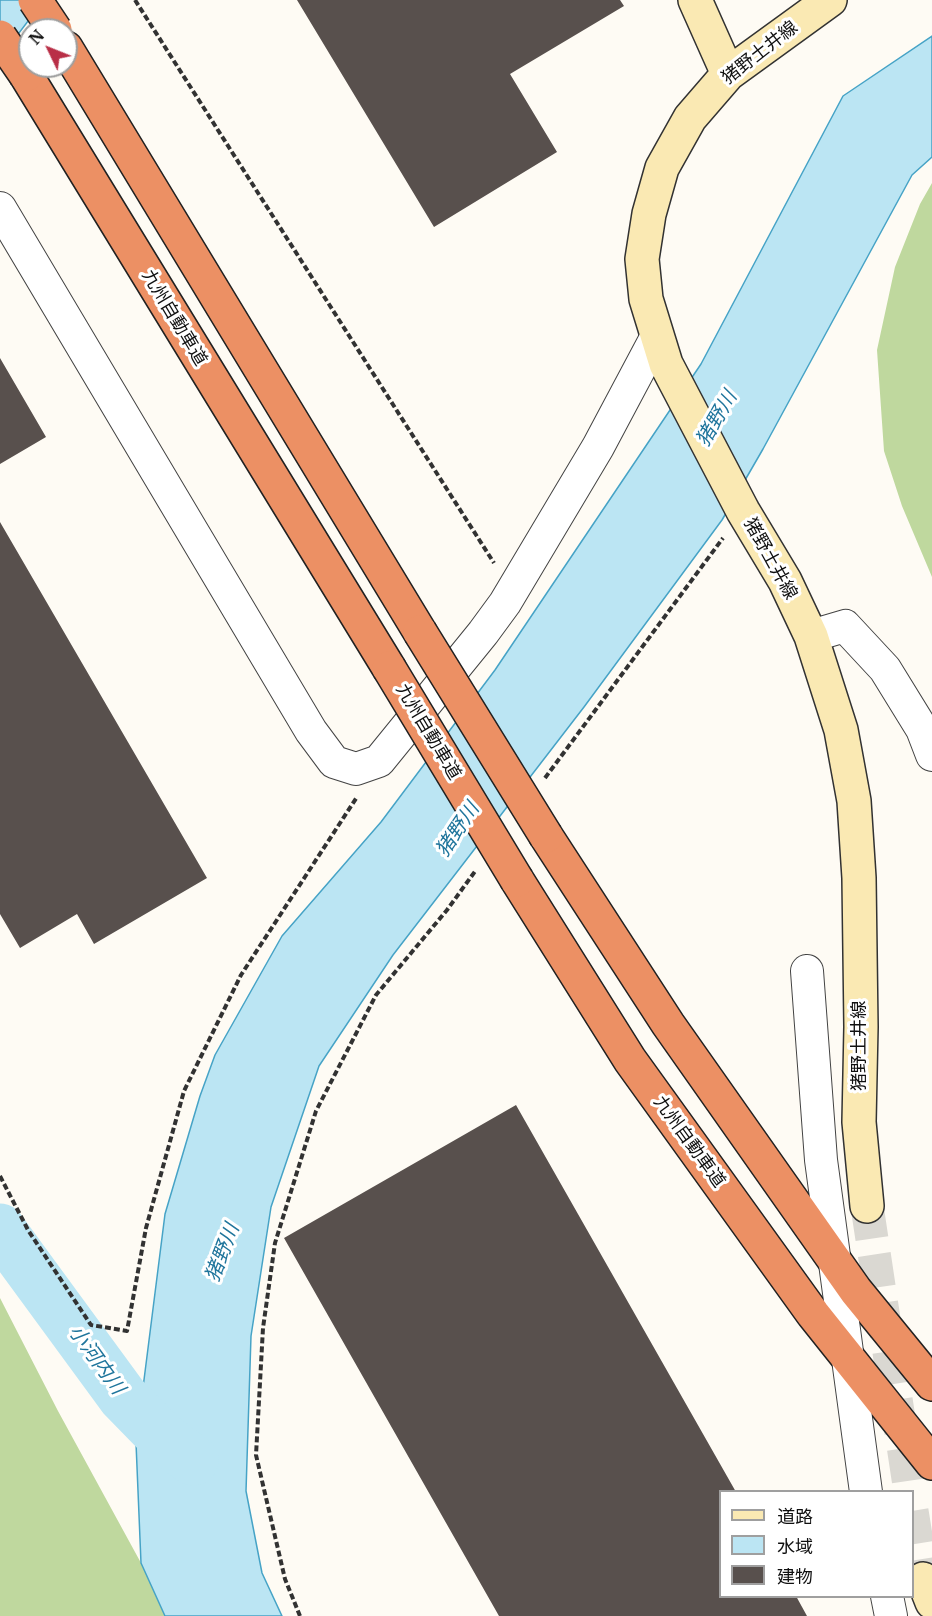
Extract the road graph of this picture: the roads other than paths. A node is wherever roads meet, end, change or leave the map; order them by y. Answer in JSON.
{"nodes":[{"id":1,"x":34,"y":0,"type":"edge"},
{"id":2,"x":695,"y":0,"type":"edge"},
{"id":3,"x":830,"y":0,"type":"edge"},
{"id":4,"x":47,"y":18,"type":"edge"},
{"id":5,"x":0,"y":37,"type":"edge"},
{"id":6,"x":78,"y":68,"type":"edge"},
{"id":7,"x":728,"y":74,"type":"junction"},
{"id":8,"x":0,"y":208,"type":"edge"},
{"id":9,"x":661,"y":350,"type":"junction"},
{"id":10,"x":811,"y":636,"type":"junction"},
{"id":11,"x":932,"y":755,"type":"edge"},
{"id":12,"x":807,"y":972,"type":"dead end"},
{"id":13,"x":867,"y":1206,"type":"tunnel mouth"},
{"id":14,"x":932,"y":1384,"type":"edge"},
{"id":15,"x":932,"y":1463,"type":"edge"},
{"id":16,"x":866,"y":1490,"type":"edge"},
{"id":17,"x":887,"y":1598,"type":"edge"},
{"id":18,"x":891,"y":1616,"type":"edge"}],
"edges":[{"from":1,"to":4,"type":"highway","bridge":true},
{"from":2,"to":7,"type":"main road"},
{"from":3,"to":7,"type":"main road","name":"猪野土井線"},
{"from":5,"to":15,"type":"highway","name":"九州自動車道","bridge":true},
{"from":6,"to":14,"type":"highway","bridge":true},
{"from":7,"to":9,"type":"main road","name":"猪野土井線"},
{"from":8,"to":9,"type":"street"},
{"from":9,"to":10,"type":"main road","name":"猪野土井線"},
{"from":10,"to":11,"type":"street"},
{"from":10,"to":13,"type":"main road","name":"猪野土井線"},
{"from":12,"to":16,"type":"street"},
{"from":17,"to":18,"type":"street"}]}
